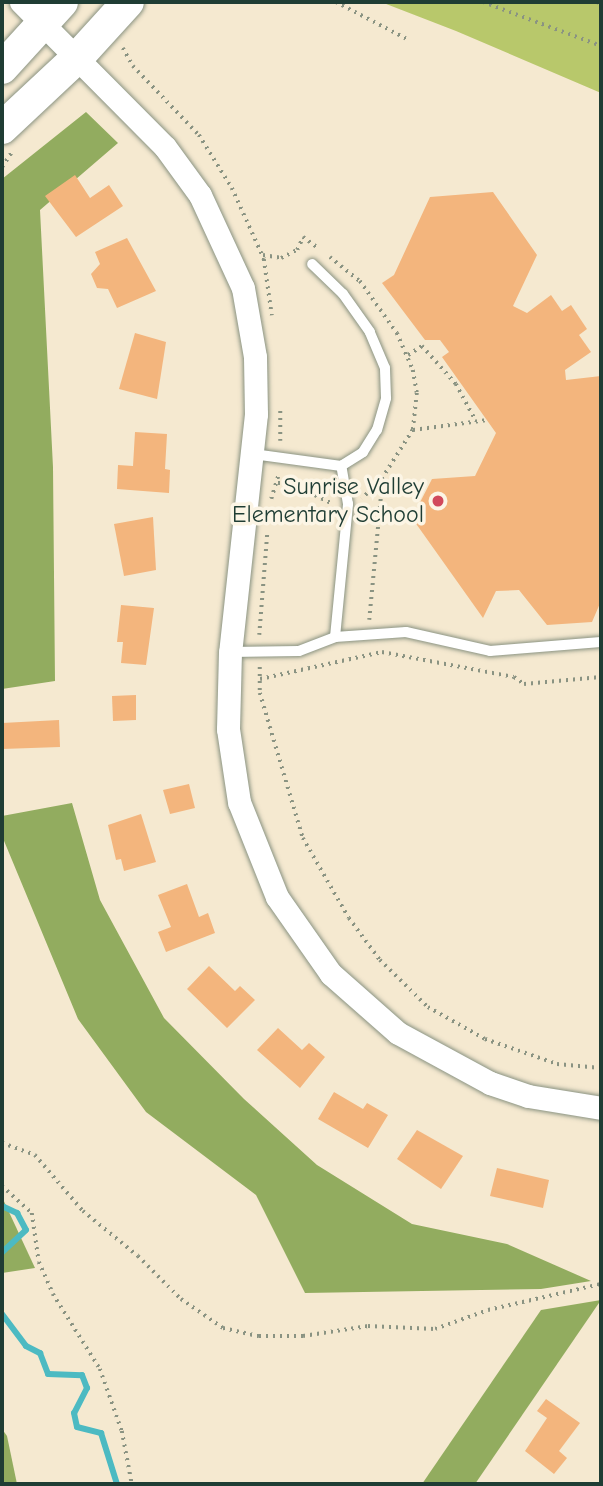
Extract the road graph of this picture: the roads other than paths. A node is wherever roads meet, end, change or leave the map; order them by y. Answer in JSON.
{"nodes":[{"id":1,"x":128,"y":2,"type":"edge"},
{"id":2,"x":42,"y":9,"type":"edge"},
{"id":3,"x":78,"y":57,"type":"junction"},
{"id":4,"x":2,"y":68,"type":"edge"},
{"id":5,"x":6,"y":140,"type":"edge"},
{"id":6,"x":312,"y":264,"type":"dead end"},
{"id":7,"x":253,"y":454,"type":"junction"},
{"id":8,"x":341,"y":466,"type":"junction"},
{"id":9,"x":335,"y":637,"type":"junction"},
{"id":10,"x":601,"y":642,"type":"edge"},
{"id":11,"x":230,"y":652,"type":"junction"},
{"id":12,"x":601,"y":1108,"type":"edge"}],
"edges":[{"from":1,"to":3,"type":"main road"},
{"from":2,"to":3,"type":"street"},
{"from":2,"to":4,"type":"main road"},
{"from":3,"to":5,"type":"main road"},
{"from":3,"to":7,"type":"street"},
{"from":6,"to":8,"type":"lane"},
{"from":7,"to":8,"type":"lane"},
{"from":7,"to":11,"type":"street"},
{"from":8,"to":9,"type":"lane"},
{"from":9,"to":10,"type":"lane"},
{"from":9,"to":11,"type":"lane"},
{"from":11,"to":12,"type":"street"}]}
